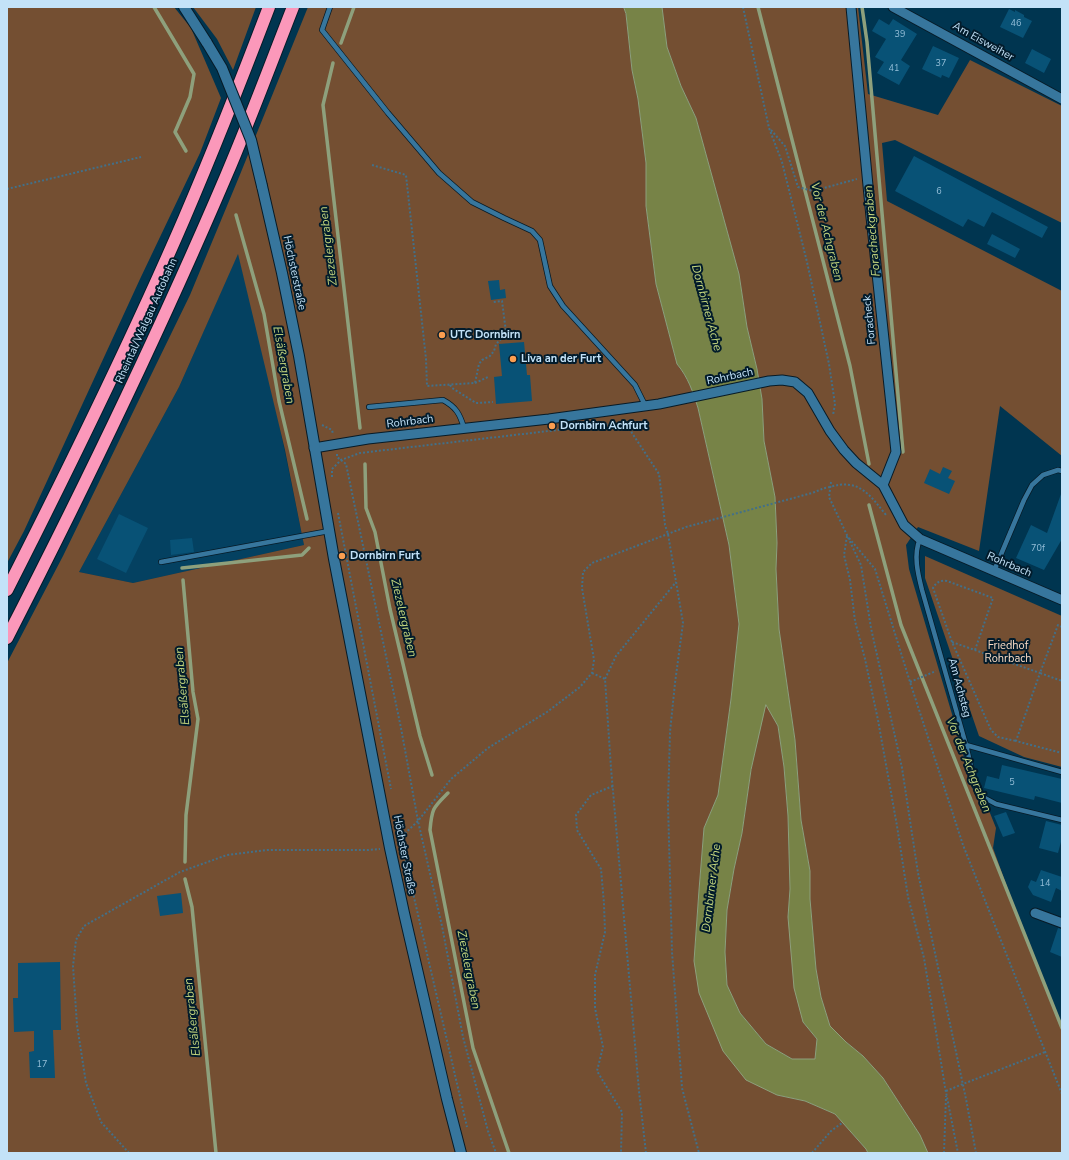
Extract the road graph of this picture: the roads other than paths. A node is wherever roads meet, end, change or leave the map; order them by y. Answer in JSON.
{"nodes":[{"id":1,"x":184,"y":7,"type":"edge"},
{"id":2,"x":269,"y":7,"type":"edge"},
{"id":3,"x":292,"y":7,"type":"edge"},
{"id":4,"x":330,"y":7,"type":"edge"},
{"id":5,"x":851,"y":7,"type":"edge"},
{"id":6,"x":893,"y":7,"type":"edge"},
{"id":7,"x":1062,"y":99,"type":"edge"},
{"id":8,"x":645,"y":405,"type":"junction"},
{"id":9,"x":369,"y":407,"type":"dead end"},
{"id":10,"x":464,"y":428,"type":"junction"},
{"id":11,"x":314,"y":448,"type":"junction"},
{"id":12,"x":1062,"y":471,"type":"edge"},
{"id":13,"x":883,"y":485,"type":"junction"},
{"id":14,"x":330,"y":530,"type":"junction"},
{"id":15,"x":920,"y":539,"type":"junction"},
{"id":16,"x":334,"y":559,"type":"joint"},
{"id":17,"x":161,"y":562,"type":"dead end"},
{"id":18,"x":994,"y":571,"type":"junction"},
{"id":19,"x":7,"y":590,"type":"edge"},
{"id":20,"x":1062,"y":600,"type":"edge"},
{"id":21,"x":7,"y":638,"type":"edge"},
{"id":22,"x":966,"y":745,"type":"junction"},
{"id":23,"x":1062,"y":772,"type":"edge"},
{"id":24,"x":1062,"y":820,"type":"edge"},
{"id":25,"x":1035,"y":913,"type":"dead end"},
{"id":26,"x":1062,"y":923,"type":"edge"},
{"id":27,"x":461,"y":1153,"type":"edge"}],
"edges":[{"from":1,"to":11,"type":"main road","name":"Höchsterstraße","bridge":true},
{"from":2,"to":19,"type":"highway","name":"Rheintal/Walgau Autobahn"},
{"from":3,"to":21,"type":"highway","name":"Rheintal/Walgau Autobahn"},
{"from":4,"to":8,"type":"lane"},
{"from":5,"to":13,"type":"street","name":"Foracheck"},
{"from":6,"to":7,"type":"street","name":"Am Eisweiher"},
{"from":8,"to":10,"type":"street","name":"Rohrbach"},
{"from":8,"to":13,"type":"street","name":"Rohrbach"},
{"from":9,"to":10,"type":"lane"},
{"from":10,"to":11,"type":"street","name":"Rohrbach"},
{"from":11,"to":14,"type":"main road","name":"Höchsterstraße"},
{"from":12,"to":18,"type":"lane"},
{"from":13,"to":15,"type":"street","name":"Rohrbach"},
{"from":14,"to":16,"type":"main road","name":"Höchsterstraße"},
{"from":14,"to":17,"type":"lane"},
{"from":15,"to":18,"type":"street","name":"Rohrbach"},
{"from":15,"to":22,"type":"lane","name":"Am Achsteg"},
{"from":16,"to":27,"type":"main road","name":"Höchster Straße"},
{"from":18,"to":20,"type":"street","name":"Rohrbach"},
{"from":22,"to":23,"type":"lane"},
{"from":22,"to":24,"type":"lane","name":"Am Achsteg"},
{"from":25,"to":26,"type":"street"}]}
